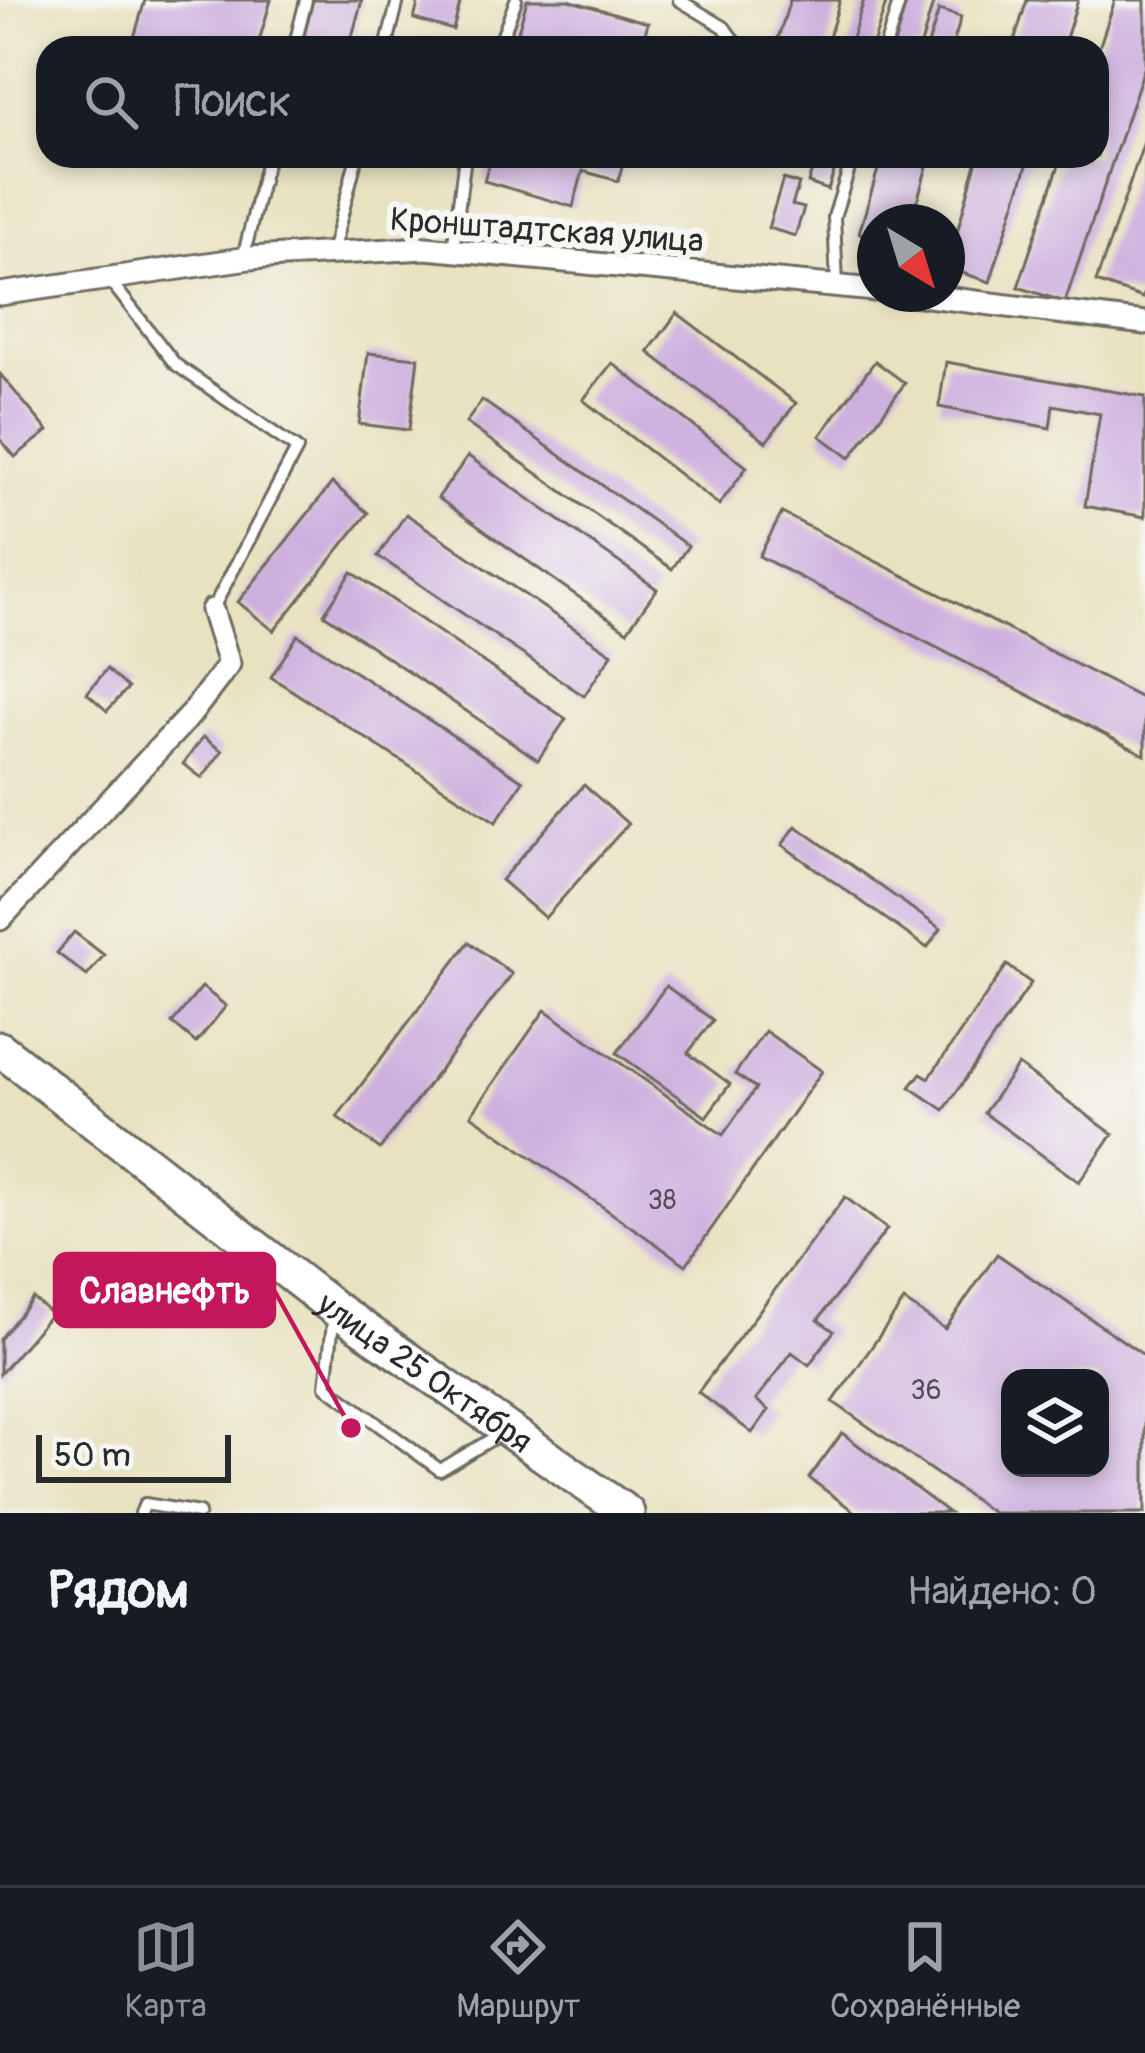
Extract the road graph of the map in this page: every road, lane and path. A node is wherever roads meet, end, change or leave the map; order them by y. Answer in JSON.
{"nodes":[{"id":1,"x":306,"y":0,"type":"edge"},
{"id":2,"x":398,"y":0,"type":"edge"},
{"id":3,"x":516,"y":0,"type":"edge"},
{"id":4,"x":679,"y":0,"type":"edge"},
{"id":5,"x":900,"y":0,"type":"edge"},
{"id":6,"x":297,"y":36,"type":"edge"},
{"id":7,"x":389,"y":36,"type":"edge"},
{"id":8,"x":502,"y":36,"type":"edge"},
{"id":9,"x":730,"y":36,"type":"edge"},
{"id":10,"x":889,"y":36,"type":"edge"},
{"id":11,"x":265,"y":168,"type":"edge"},
{"id":12,"x":354,"y":168,"type":"edge"},
{"id":13,"x":464,"y":168,"type":"edge"},
{"id":14,"x":849,"y":168,"type":"edge"},
{"id":15,"x":454,"y":251,"type":"junction"},
{"id":16,"x":332,"y":254,"type":"junction"},
{"id":17,"x":243,"y":258,"type":"junction"},
{"id":18,"x":108,"y":278,"type":"junction"},
{"id":19,"x":837,"y":285,"type":"junction"},
{"id":20,"x":857,"y":288,"type":"edge"},
{"id":21,"x":0,"y":294,"type":"edge"},
{"id":22,"x":965,"y":300,"type":"edge"},
{"id":23,"x":1145,"y":322,"type":"edge"},
{"id":24,"x":212,"y":610,"type":"joint"},
{"id":25,"x":0,"y":919,"type":"edge"},
{"id":26,"x":0,"y":1049,"type":"edge"},
{"id":27,"x":334,"y":1308,"type":"junction"},
{"id":28,"x":505,"y":1431,"type":"junction"},
{"id":29,"x":141,"y":1513,"type":"edge"},
{"id":30,"x":199,"y":1513,"type":"edge"},
{"id":31,"x":627,"y":1513,"type":"edge"}],
"edges":[{"from":1,"to":6,"type":"lane"},
{"from":2,"to":7,"type":"lane"},
{"from":3,"to":8,"type":"lane"},
{"from":4,"to":9,"type":"lane"},
{"from":5,"to":10,"type":"lane"},
{"from":11,"to":17,"type":"lane"},
{"from":12,"to":16,"type":"lane"},
{"from":13,"to":15,"type":"lane"},
{"from":14,"to":19,"type":"lane"},
{"from":15,"to":16,"type":"street","name":"Кронштадтская улица"},
{"from":15,"to":19,"type":"street","name":"Кронштадтская улица"},
{"from":16,"to":17,"type":"street","name":"Кронштадтская улица"},
{"from":17,"to":18,"type":"street","name":"Кронштадтская улица"},
{"from":18,"to":21,"type":"street","name":"Кронштадтская улица"},
{"from":18,"to":24,"type":"lane"},
{"from":19,"to":20,"type":"street","name":"Кронштадтская улица"},
{"from":22,"to":23,"type":"street"},
{"from":24,"to":25,"type":"street"},
{"from":26,"to":27,"type":"main road","name":"улица 25 Октября"},
{"from":27,"to":28,"type":"main road","name":"улица 25 Октября"},
{"from":27,"to":28,"type":"lane"},
{"from":28,"to":31,"type":"main road","name":"улица 25 Октября"},
{"from":29,"to":30,"type":"lane"}]}
